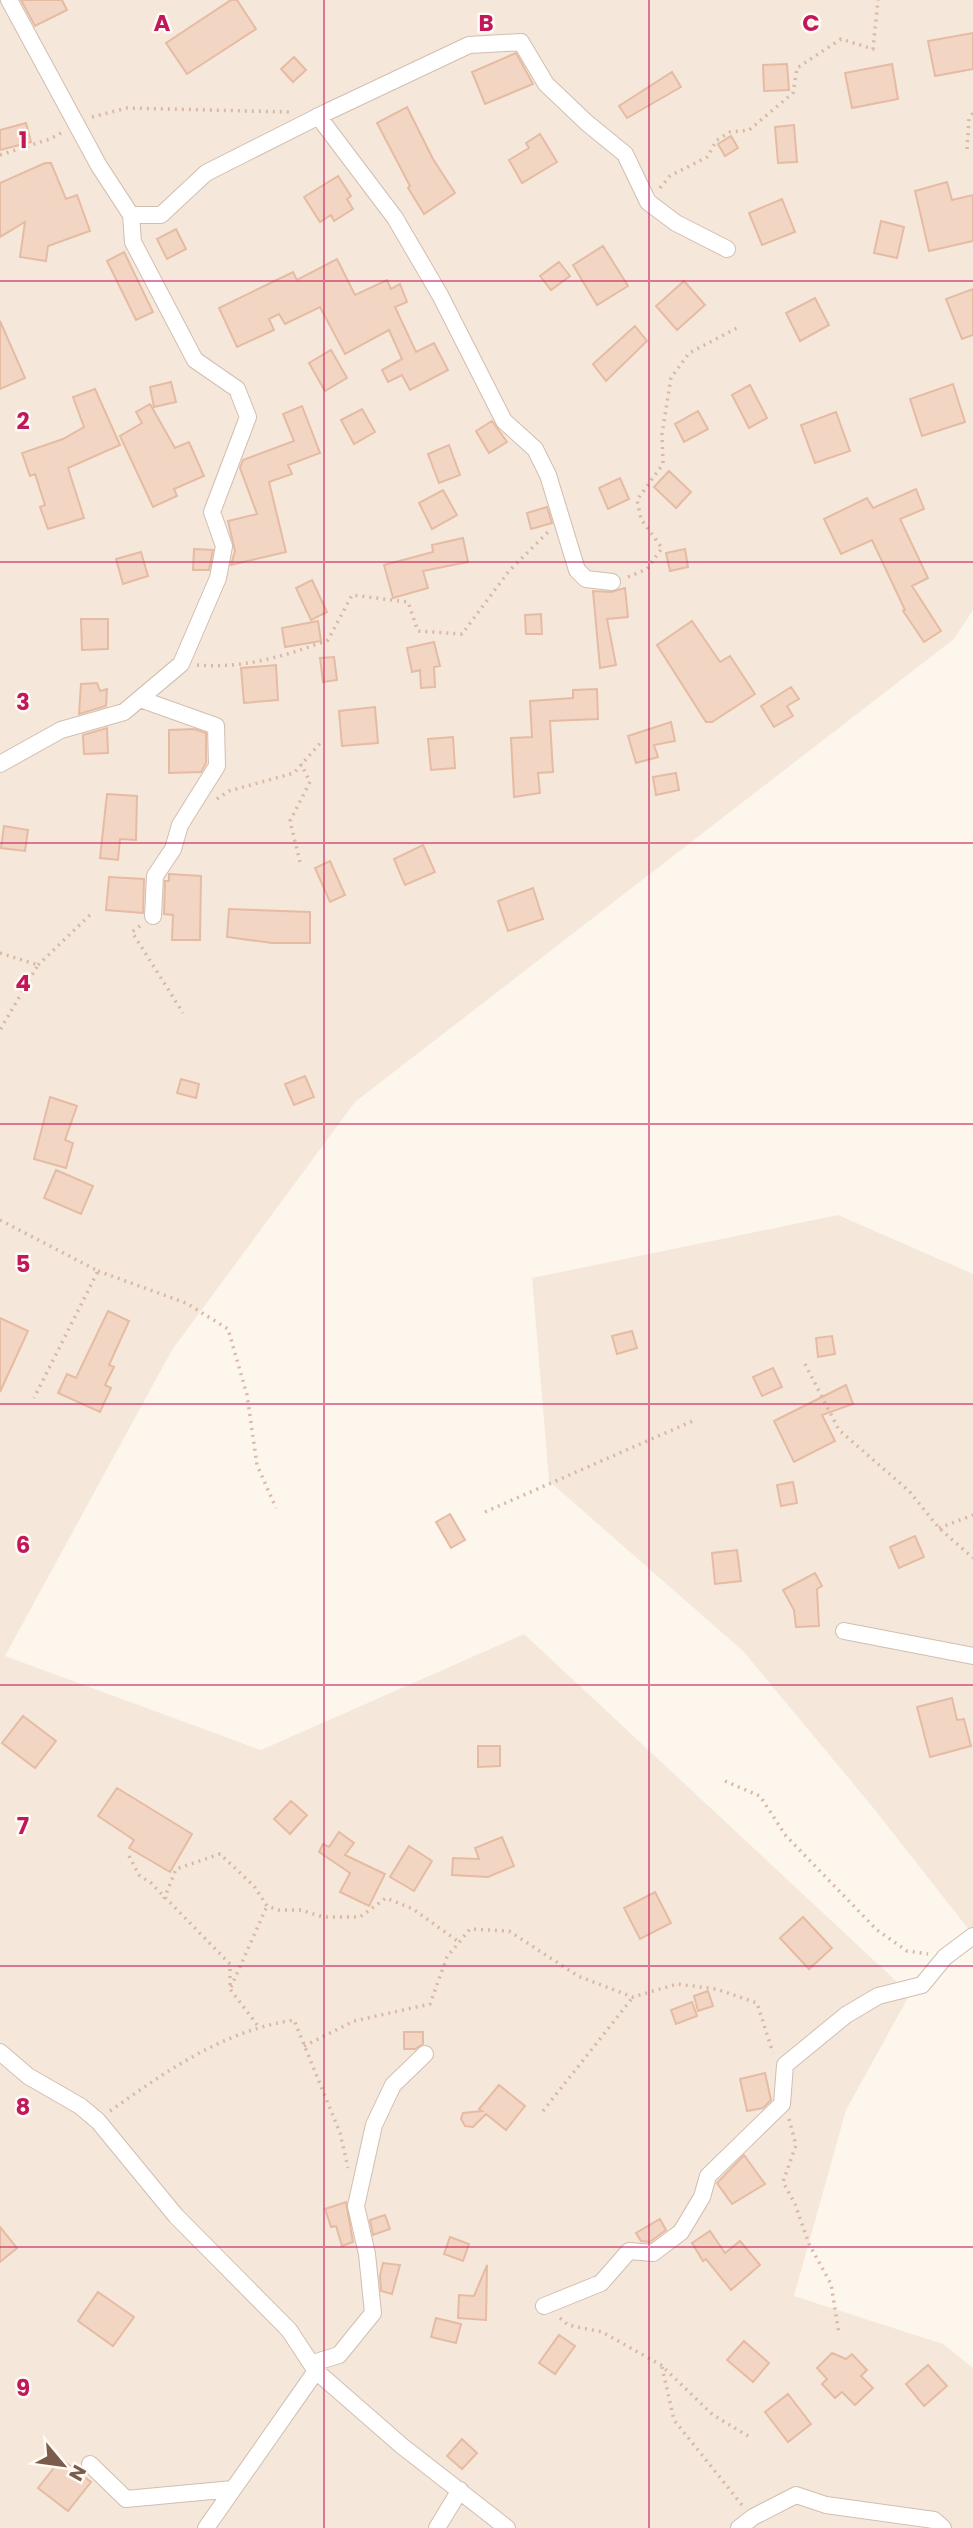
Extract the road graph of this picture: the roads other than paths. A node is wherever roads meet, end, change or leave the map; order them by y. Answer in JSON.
{"nodes":[{"id":1,"x":9,"y":0,"type":"edge"},
{"id":2,"x":321,"y":114,"type":"junction"},
{"id":3,"x":131,"y":215,"type":"junction"},
{"id":4,"x":727,"y":249,"type":"dead end"},
{"id":5,"x":612,"y":582,"type":"road end"},
{"id":6,"x":140,"y":699,"type":"junction"},
{"id":7,"x":0,"y":764,"type":"edge"},
{"id":8,"x":153,"y":916,"type":"road end"},
{"id":9,"x":844,"y":1631,"type":"dead end"},
{"id":10,"x":973,"y":1656,"type":"edge"},
{"id":11,"x":973,"y":1936,"type":"edge"},
{"id":12,"x":0,"y":2052,"type":"edge"},
{"id":13,"x":425,"y":2054,"type":"dead end"},
{"id":14,"x":544,"y":2306,"type":"road end"},
{"id":15,"x":315,"y":2367,"type":"junction"},
{"id":16,"x":90,"y":2464,"type":"dead end"},
{"id":17,"x":233,"y":2489,"type":"junction"},
{"id":18,"x":460,"y":2490,"type":"junction"},
{"id":19,"x":206,"y":2528,"type":"edge"},
{"id":20,"x":437,"y":2528,"type":"edge"},
{"id":21,"x":507,"y":2528,"type":"edge"},
{"id":22,"x":738,"y":2528,"type":"edge"},
{"id":23,"x":943,"y":2528,"type":"edge"}],
"edges":[{"from":1,"to":3,"type":"street"},
{"from":2,"to":3,"type":"street"},
{"from":2,"to":4,"type":"street"},
{"from":2,"to":5,"type":"street"},
{"from":3,"to":6,"type":"street"},
{"from":6,"to":7,"type":"street"},
{"from":6,"to":8,"type":"street"},
{"from":9,"to":10,"type":"street"},
{"from":11,"to":14,"type":"street"},
{"from":12,"to":15,"type":"street"},
{"from":13,"to":15,"type":"street"},
{"from":15,"to":17,"type":"street"},
{"from":15,"to":18,"type":"street"},
{"from":16,"to":17,"type":"street"},
{"from":17,"to":19,"type":"street"},
{"from":18,"to":20,"type":"street"},
{"from":18,"to":21,"type":"street"},
{"from":22,"to":23,"type":"street"}]}
